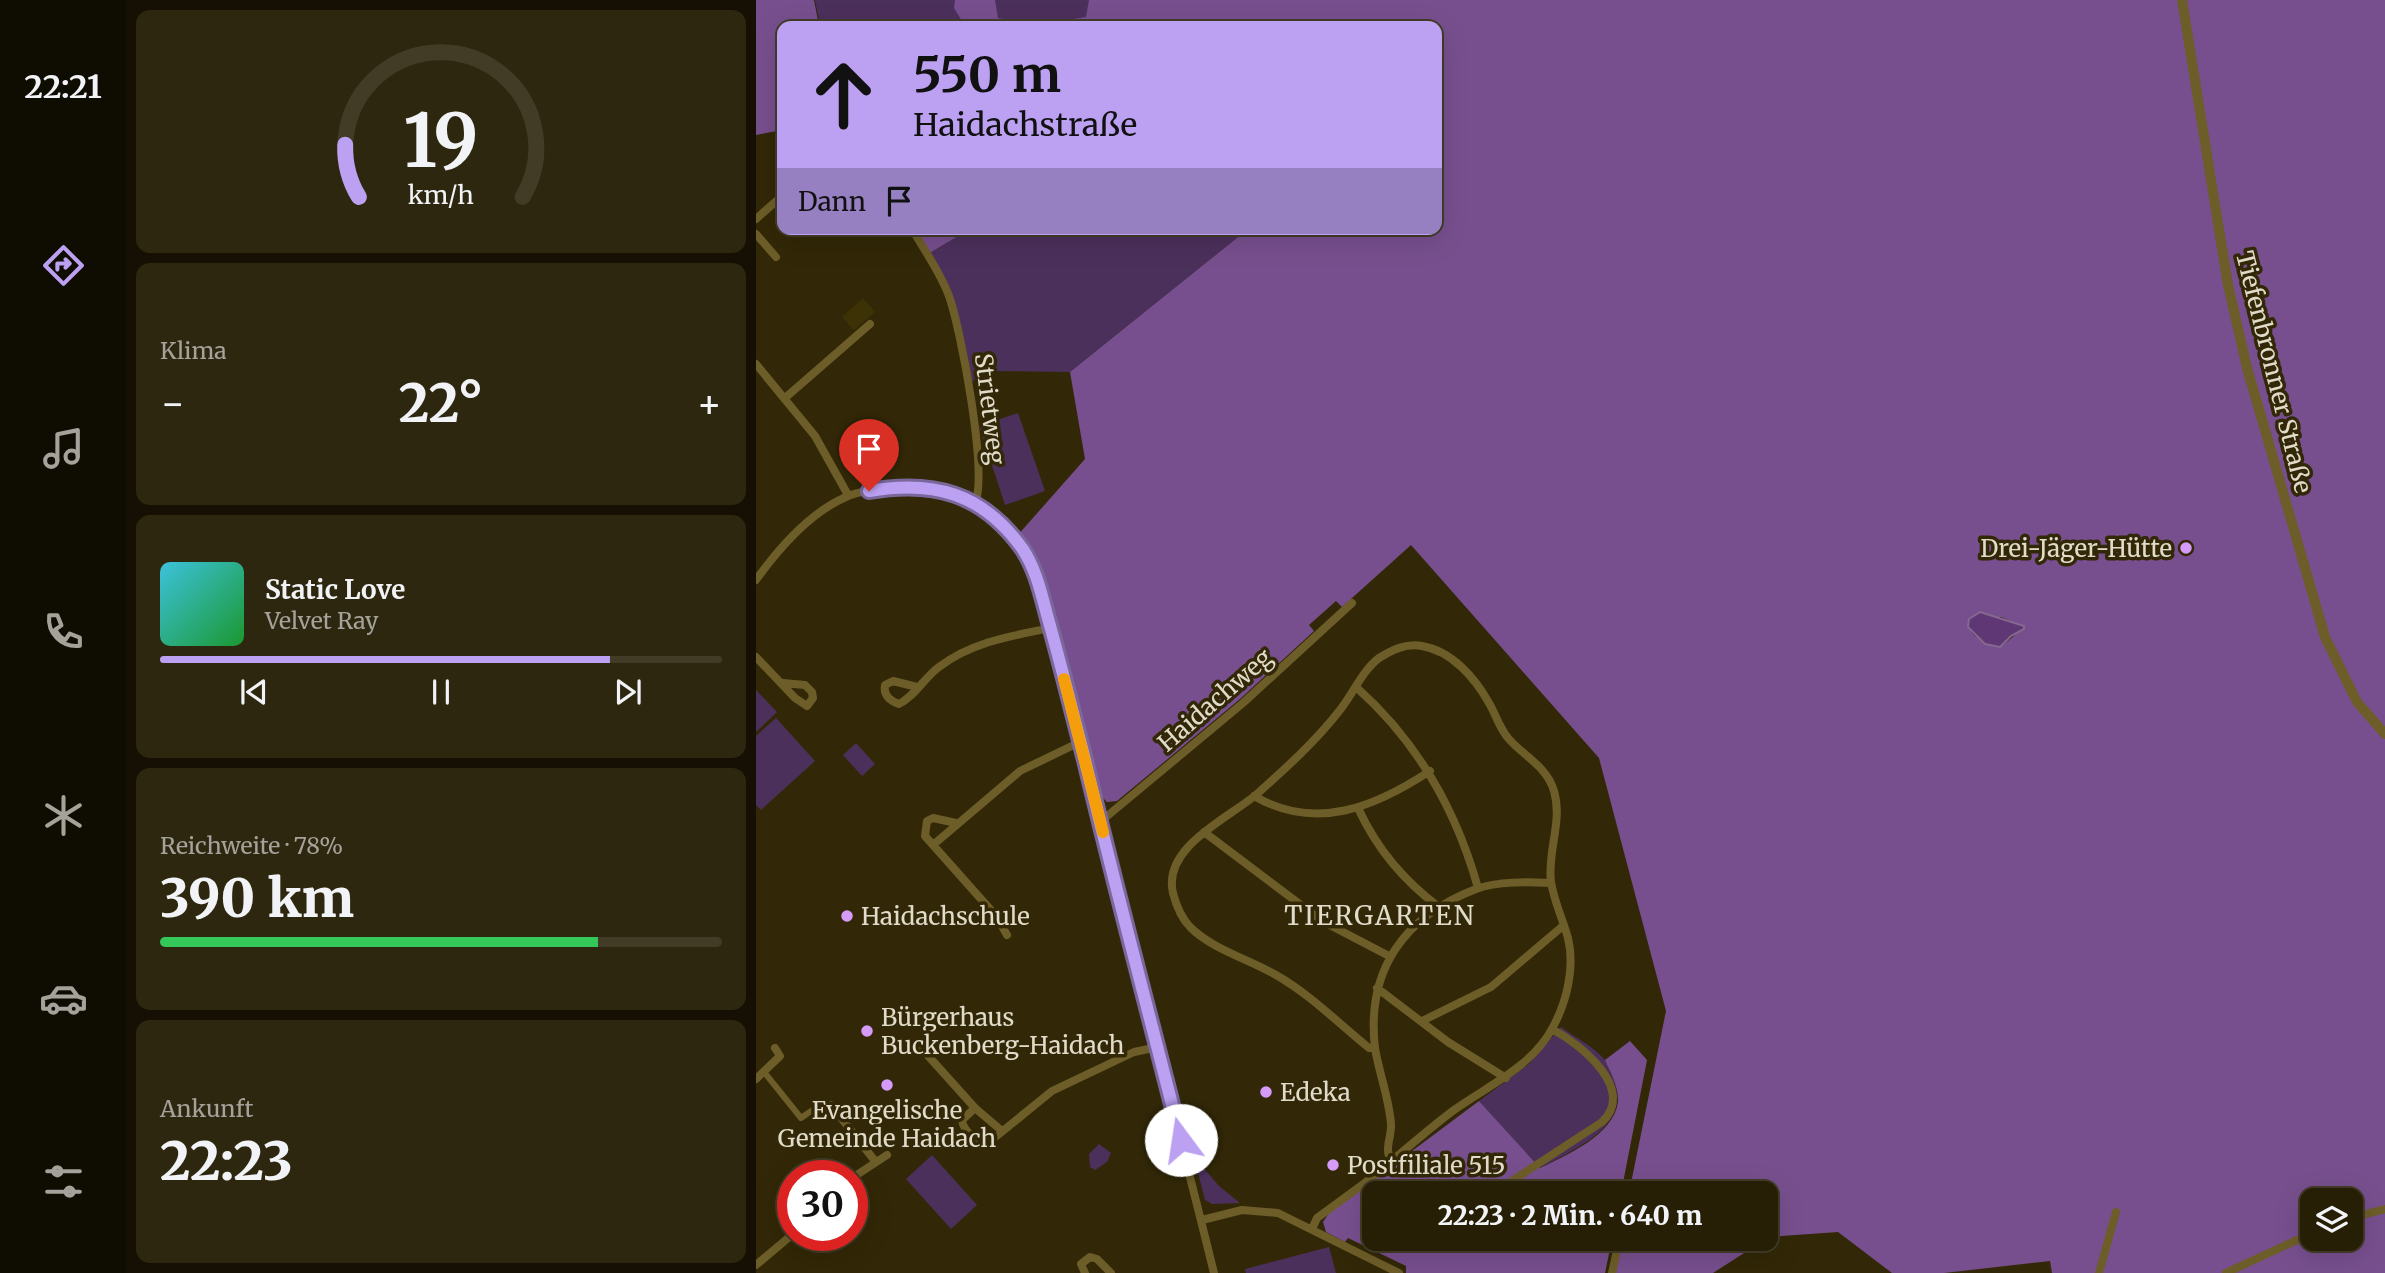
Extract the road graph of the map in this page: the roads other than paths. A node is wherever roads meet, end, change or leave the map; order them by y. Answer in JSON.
{"nodes":[{"id":1,"x":2182,"y":0,"type":"edge"},
{"id":2,"x":777,"y":200,"type":"edge"},
{"id":3,"x":756,"y":219,"type":"edge"},
{"id":4,"x":756,"y":234,"type":"edge"},
{"id":5,"x":915,"y":235,"type":"edge"},
{"id":6,"x":776,"y":257,"type":"dead end"},
{"id":7,"x":870,"y":324,"type":"dead end"},
{"id":8,"x":756,"y":364,"type":"edge"},
{"id":9,"x":785,"y":398,"type":"junction"},
{"id":10,"x":848,"y":495,"type":"junction"},
{"id":11,"x":975,"y":503,"type":"junction"},
{"id":12,"x":756,"y":580,"type":"edge"},
{"id":13,"x":1352,"y":603,"type":"dead end"},
{"id":14,"x":1051,"y":628,"type":"junction"},
{"id":15,"x":756,"y":657,"type":"edge"},
{"id":16,"x":783,"y":683,"type":"dead end"},
{"id":17,"x":917,"y":687,"type":"dead end"},
{"id":18,"x":1356,"y":687,"type":"junction"},
{"id":19,"x":2385,"y":734,"type":"edge"},
{"id":20,"x":1080,"y":742,"type":"junction"},
{"id":21,"x":1430,"y":771,"type":"junction"},
{"id":22,"x":1254,"y":796,"type":"junction"},
{"id":23,"x":1358,"y":808,"type":"junction"},
{"id":24,"x":1100,"y":822,"type":"junction"},
{"id":25,"x":956,"y":823,"type":"junction"},
{"id":26,"x":1204,"y":832,"type":"junction"},
{"id":27,"x":933,"y":845,"type":"junction"},
{"id":28,"x":1551,"y":883,"type":"junction"},
{"id":29,"x":1478,"y":888,"type":"junction"},
{"id":30,"x":1440,"y":908,"type":"junction"},
{"id":31,"x":1564,"y":925,"type":"junction"},
{"id":32,"x":1007,"y":935,"type":"dead end"},
{"id":33,"x":1389,"y":956,"type":"junction"},
{"id":34,"x":1377,"y":988,"type":"junction"},
{"id":35,"x":1422,"y":1021,"type":"junction"},
{"id":36,"x":1552,"y":1029,"type":"junction"},
{"id":37,"x":1158,"y":1047,"type":"junction"},
{"id":38,"x":775,"y":1048,"type":"dead end"},
{"id":39,"x":1375,"y":1048,"type":"junction"},
{"id":40,"x":922,"y":1049,"type":"dead end"},
{"id":41,"x":764,"y":1072,"type":"junction"},
{"id":42,"x":1506,"y":1078,"type":"junction"},
{"id":43,"x":756,"y":1079,"type":"edge"},
{"id":44,"x":831,"y":1105,"type":"joint"},
{"id":45,"x":975,"y":1108,"type":"junction"},
{"id":46,"x":1002,"y":1131,"type":"junction"},
{"id":47,"x":887,"y":1155,"type":"dead end"},
{"id":48,"x":875,"y":1161,"type":"junction"},
{"id":49,"x":1392,"y":1161,"type":"junction"},
{"id":50,"x":868,"y":1166,"type":"edge"},
{"id":51,"x":1367,"y":1181,"type":"edge"},
{"id":52,"x":1512,"y":1181,"type":"edge"},
{"id":53,"x":1362,"y":1185,"type":"edge"},
{"id":54,"x":2385,"y":1209,"type":"edge"},
{"id":55,"x":2116,"y":1212,"type":"dead end"},
{"id":56,"x":2363,"y":1215,"type":"edge"},
{"id":57,"x":1202,"y":1220,"type":"junction"},
{"id":58,"x":1312,"y":1228,"type":"junction"},
{"id":59,"x":2300,"y":1239,"type":"edge"},
{"id":60,"x":777,"y":1247,"type":"edge"},
{"id":61,"x":1616,"y":1255,"type":"dead end"},
{"id":62,"x":756,"y":1265,"type":"edge"},
{"id":63,"x":1085,"y":1273,"type":"edge"},
{"id":64,"x":1111,"y":1273,"type":"edge"},
{"id":65,"x":1214,"y":1273,"type":"edge"},
{"id":66,"x":1399,"y":1273,"type":"edge"},
{"id":67,"x":1612,"y":1273,"type":"edge"},
{"id":68,"x":2099,"y":1273,"type":"edge"},
{"id":69,"x":2226,"y":1273,"type":"edge"}],
"edges":[{"from":1,"to":19,"type":"street","name":"Tiefenbronner Straße"},
{"from":2,"to":3,"type":"street"},
{"from":4,"to":6,"type":"street"},
{"from":5,"to":11,"type":"street","name":"Strietweg"},
{"from":7,"to":9,"type":"street"},
{"from":8,"to":9,"type":"street"},
{"from":9,"to":10,"type":"street"},
{"from":10,"to":11,"type":"street"},
{"from":10,"to":12,"type":"street"},
{"from":11,"to":14,"type":"street"},
{"from":13,"to":24,"type":"street","name":"Haidachweg"},
{"from":14,"to":17,"type":"street"},
{"from":14,"to":20,"type":"street"},
{"from":15,"to":16,"type":"street"},
{"from":18,"to":21,"type":"street"},
{"from":18,"to":22,"type":"street"},
{"from":18,"to":28,"type":"street"},
{"from":20,"to":24,"type":"street"},
{"from":20,"to":25,"type":"street"},
{"from":21,"to":23,"type":"street"},
{"from":21,"to":29,"type":"street"},
{"from":22,"to":23,"type":"street"},
{"from":22,"to":26,"type":"street"},
{"from":23,"to":30,"type":"street"},
{"from":24,"to":37,"type":"street"},
{"from":25,"to":27,"type":"street"},
{"from":25,"to":27,"type":"street"},
{"from":26,"to":33,"type":"street"},
{"from":26,"to":39,"type":"street"},
{"from":27,"to":32,"type":"street"},
{"from":28,"to":29,"type":"street"},
{"from":28,"to":31,"type":"street"},
{"from":29,"to":30,"type":"street"},
{"from":30,"to":33,"type":"street"},
{"from":31,"to":35,"type":"street"},
{"from":31,"to":36,"type":"street"},
{"from":33,"to":34,"type":"street"},
{"from":34,"to":35,"type":"street"},
{"from":34,"to":39,"type":"street"},
{"from":35,"to":42,"type":"street"},
{"from":36,"to":42,"type":"street"},
{"from":36,"to":52,"type":"street"},
{"from":37,"to":46,"type":"street"},
{"from":37,"to":57,"type":"street"},
{"from":38,"to":41,"type":"street"},
{"from":39,"to":49,"type":"street"},
{"from":40,"to":45,"type":"street"},
{"from":41,"to":43,"type":"street"},
{"from":41,"to":44,"type":"street"},
{"from":42,"to":49,"type":"street"},
{"from":44,"to":48,"type":"street"},
{"from":45,"to":46,"type":"street"},
{"from":45,"to":46,"type":"street"},
{"from":47,"to":48,"type":"street"},
{"from":48,"to":50,"type":"street"},
{"from":49,"to":51,"type":"street"},
{"from":53,"to":58,"type":"street"},
{"from":54,"to":56,"type":"street"},
{"from":55,"to":68,"type":"street"},
{"from":57,"to":58,"type":"street"},
{"from":57,"to":65,"type":"street"},
{"from":58,"to":66,"type":"street"},
{"from":59,"to":69,"type":"street"},
{"from":60,"to":62,"type":"street"},
{"from":61,"to":67,"type":"street"},
{"from":63,"to":64,"type":"street"}]}
